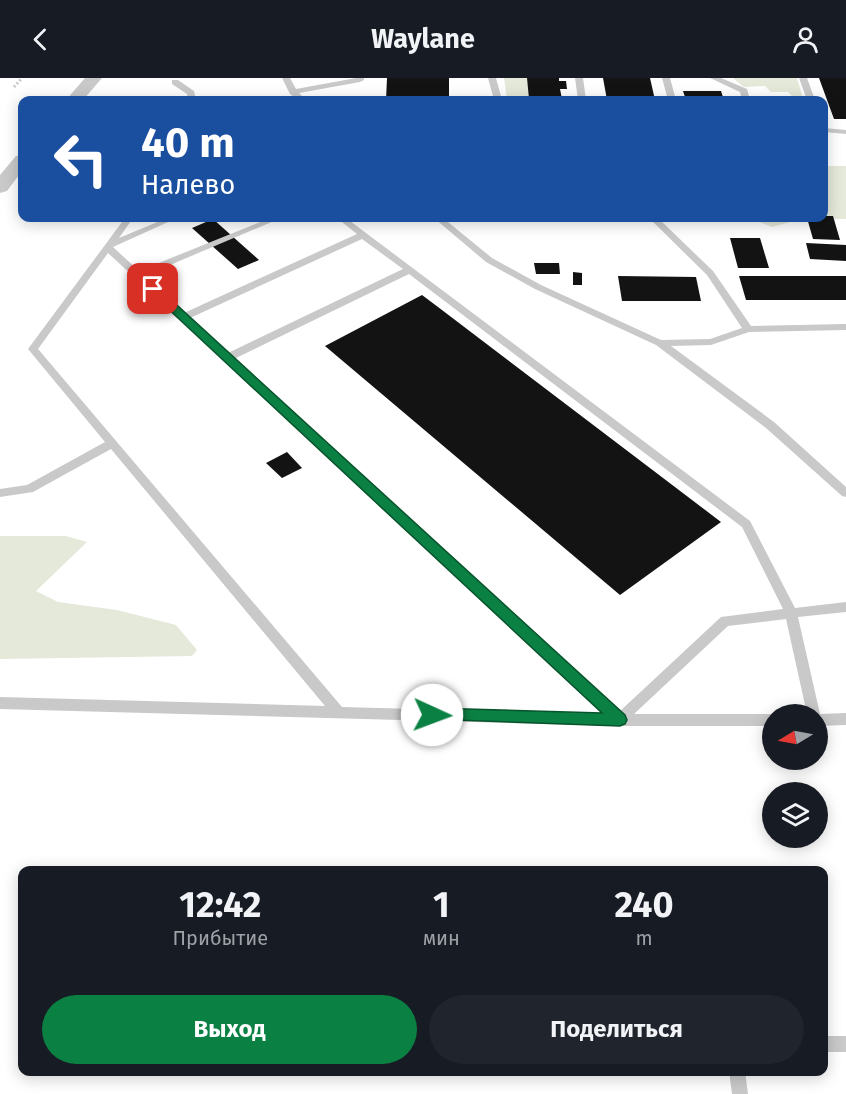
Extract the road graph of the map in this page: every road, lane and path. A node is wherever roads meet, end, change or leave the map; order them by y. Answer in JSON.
{"nodes":[{"id":1,"x":22,"y":78,"type":"edge"},
{"id":2,"x":94,"y":78,"type":"edge"},
{"id":3,"x":286,"y":78,"type":"edge"},
{"id":4,"x":360,"y":78,"type":"edge"},
{"id":5,"x":492,"y":78,"type":"edge"},
{"id":6,"x":579,"y":78,"type":"edge"},
{"id":7,"x":666,"y":78,"type":"edge"},
{"id":8,"x":714,"y":78,"type":"edge"},
{"id":9,"x":803,"y":78,"type":"edge"},
{"id":10,"x":175,"y":82,"type":"dead end"},
{"id":11,"x":14,"y":87,"type":"dead end"},
{"id":12,"x":293,"y":92,"type":"junction"},
{"id":13,"x":78,"y":96,"type":"edge"},
{"id":14,"x":191,"y":96,"type":"edge"},
{"id":15,"x":298,"y":96,"type":"edge"},
{"id":16,"x":497,"y":96,"type":"edge"},
{"id":17,"x":581,"y":96,"type":"edge"},
{"id":18,"x":671,"y":96,"type":"edge"},
{"id":19,"x":745,"y":96,"type":"edge"},
{"id":20,"x":810,"y":96,"type":"edge"},
{"id":21,"x":828,"y":130,"type":"edge"},
{"id":22,"x":846,"y":132,"type":"edge"},
{"id":23,"x":18,"y":165,"type":"edge"},
{"id":24,"x":0,"y":187,"type":"edge"},
{"id":25,"x":126,"y":222,"type":"edge"},
{"id":26,"x":164,"y":222,"type":"edge"},
{"id":27,"x":267,"y":222,"type":"edge"},
{"id":28,"x":346,"y":222,"type":"edge"},
{"id":29,"x":443,"y":222,"type":"edge"},
{"id":30,"x":657,"y":222,"type":"edge"},
{"id":31,"x":363,"y":235,"type":"junction"},
{"id":32,"x":107,"y":247,"type":"junction"},
{"id":33,"x":409,"y":270,"type":"junction"},
{"id":34,"x":137,"y":274,"type":"junction"},
{"id":35,"x":183,"y":317,"type":"junction"},
{"id":36,"x":846,"y":327,"type":"edge"},
{"id":37,"x":748,"y":329,"type":"junction"},
{"id":38,"x":660,"y":343,"type":"junction"},
{"id":39,"x":227,"y":358,"type":"junction"},
{"id":40,"x":113,"y":443,"type":"junction"},
{"id":41,"x":0,"y":493,"type":"edge"},
{"id":42,"x":846,"y":493,"type":"edge"},
{"id":43,"x":846,"y":607,"type":"edge"},
{"id":44,"x":791,"y":613,"type":"junction"},
{"id":45,"x":0,"y":703,"type":"edge"},
{"id":46,"x":812,"y":704,"type":"edge"},
{"id":47,"x":338,"y":712,"type":"junction"},
{"id":48,"x":846,"y":719,"type":"edge"},
{"id":49,"x":620,"y":720,"type":"junction"},
{"id":50,"x":762,"y":720,"type":"edge"},
{"id":51,"x":828,"y":720,"type":"edge"},
{"id":52,"x":828,"y":1044,"type":"edge"},
{"id":53,"x":846,"y":1044,"type":"edge"},
{"id":54,"x":738,"y":1076,"type":"edge"},
{"id":55,"x":740,"y":1094,"type":"edge"}],
"edges":[{"from":1,"to":11,"type":"path"},
{"from":2,"to":13,"type":"street"},
{"from":3,"to":12,"type":"lane"},
{"from":4,"to":12,"type":"lane"},
{"from":5,"to":16,"type":"lane"},
{"from":6,"to":17,"type":"lane"},
{"from":7,"to":18,"type":"lane"},
{"from":8,"to":19,"type":"lane"},
{"from":9,"to":20,"type":"lane"},
{"from":10,"to":14,"type":"lane"},
{"from":12,"to":15,"type":"lane"},
{"from":21,"to":22,"type":"lane"},
{"from":23,"to":24,"type":"street"},
{"from":25,"to":32,"type":"lane"},
{"from":26,"to":32,"type":"lane"},
{"from":27,"to":34,"type":"lane"},
{"from":28,"to":31,"type":"lane"},
{"from":29,"to":38,"type":"lane"},
{"from":30,"to":37,"type":"lane"},
{"from":31,"to":33,"type":"lane"},
{"from":31,"to":35,"type":"lane"},
{"from":32,"to":34,"type":"lane"},
{"from":32,"to":40,"type":"lane"},
{"from":33,"to":39,"type":"lane"},
{"from":33,"to":44,"type":"lane"},
{"from":34,"to":35,"type":"lane"},
{"from":35,"to":39,"type":"lane"},
{"from":36,"to":37,"type":"lane"},
{"from":37,"to":38,"type":"lane"},
{"from":38,"to":42,"type":"lane"},
{"from":39,"to":49,"type":"lane"},
{"from":40,"to":41,"type":"lane"},
{"from":40,"to":47,"type":"lane"},
{"from":43,"to":44,"type":"lane"},
{"from":44,"to":46,"type":"lane"},
{"from":44,"to":49,"type":"lane"},
{"from":45,"to":47,"type":"lane"},
{"from":47,"to":49,"type":"lane"},
{"from":48,"to":51,"type":"lane"},
{"from":49,"to":50,"type":"lane"},
{"from":52,"to":53,"type":"lane"},
{"from":54,"to":55,"type":"lane"}]}
